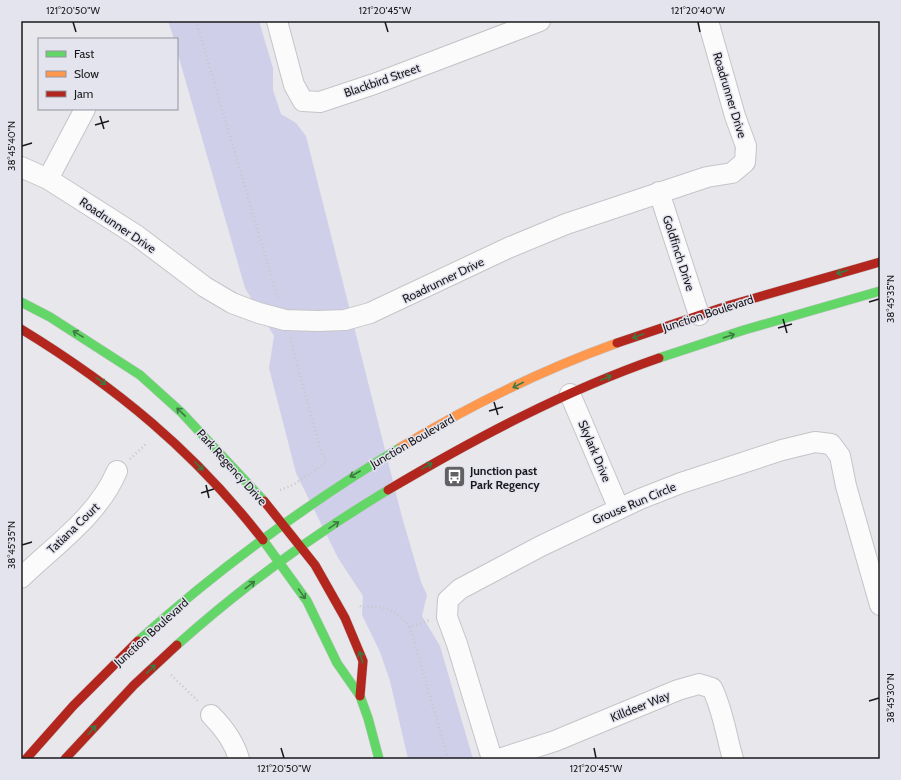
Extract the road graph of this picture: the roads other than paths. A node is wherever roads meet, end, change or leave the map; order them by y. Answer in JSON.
{"nodes":[{"id":1,"x":277,"y":21,"type":"edge"},
{"id":2,"x":540,"y":21,"type":"edge"},
{"id":3,"x":708,"y":21,"type":"edge"},
{"id":4,"x":84,"y":110,"type":"edge"},
{"id":5,"x":21,"y":167,"type":"edge"},
{"id":6,"x":48,"y":179,"type":"junction"},
{"id":7,"x":659,"y":192,"type":"junction"},
{"id":8,"x":880,"y":262,"type":"edge"},
{"id":9,"x":880,"y":291,"type":"edge"},
{"id":10,"x":21,"y":302,"type":"edge"},
{"id":11,"x":699,"y":315,"type":"junction"},
{"id":12,"x":21,"y":329,"type":"edge"},
{"id":13,"x":570,"y":394,"type":"junction"},
{"id":14,"x":117,"y":471,"type":"road end"},
{"id":15,"x":619,"y":509,"type":"junction"},
{"id":16,"x":283,"y":524,"type":"junction"},
{"id":17,"x":261,"y":539,"type":"junction"},
{"id":18,"x":301,"y":546,"type":"junction"},
{"id":19,"x":279,"y":562,"type":"junction"},
{"id":20,"x":21,"y":578,"type":"edge"},
{"id":21,"x":880,"y":605,"type":"edge"},
{"id":22,"x":360,"y":696,"type":"junction"},
{"id":23,"x":211,"y":715,"type":"road end"},
{"id":24,"x":26,"y":759,"type":"edge"},
{"id":25,"x":65,"y":759,"type":"edge"},
{"id":26,"x":239,"y":759,"type":"edge"},
{"id":27,"x":379,"y":759,"type":"edge"},
{"id":28,"x":492,"y":759,"type":"edge"},
{"id":29,"x":499,"y":759,"type":"edge"},
{"id":30,"x":733,"y":759,"type":"edge"}],
"edges":[{"from":1,"to":2,"type":"street","name":"Blackbird Street"},
{"from":3,"to":7,"type":"street","name":"Roadrunner Drive"},
{"from":4,"to":6,"type":"street"},
{"from":5,"to":6,"type":"street","name":"Roadrunner Drive"},
{"from":6,"to":7,"type":"street","name":"Roadrunner Drive"},
{"from":7,"to":11,"type":"street","name":"Goldfinch Drive"},
{"from":8,"to":11,"type":"main road","name":"Junction Boulevard","one_way":true},
{"from":13,"to":9,"type":"main road","one_way":true},
{"from":16,"to":10,"type":"main road","name":"Park Regency Drive","one_way":true},
{"from":11,"to":16,"type":"main road","name":"Junction Boulevard","one_way":true},
{"from":12,"to":17,"type":"main road","name":"Park Regency Drive","one_way":true},
{"from":13,"to":15,"type":"street","name":"Skylark Drive"},
{"from":18,"to":13,"type":"main road","one_way":true},
{"from":14,"to":20,"type":"street","name":"Tatiana Court"},
{"from":15,"to":21,"type":"street","name":"Grouse Run Circle"},
{"from":15,"to":28,"type":"street","name":"Grouse Run Circle"},
{"from":16,"to":17,"type":"main road","name":"Junction Boulevard"},
{"from":16,"to":18,"type":"main road","name":"Park Regency Drive"},
{"from":17,"to":19,"type":"main road","name":"Park Regency Drive"},
{"from":17,"to":24,"type":"main road","name":"Junction Boulevard"},
{"from":18,"to":19,"type":"main road"},
{"from":22,"to":18,"type":"main road","name":"Park Regency Drive","one_way":true},
{"from":19,"to":22,"type":"main road","name":"Park Regency Drive","one_way":true},
{"from":25,"to":19,"type":"main road","one_way":true},
{"from":22,"to":27,"type":"main road","name":"Park Regency Drive"},
{"from":23,"to":26,"type":"street"},
{"from":29,"to":30,"type":"street","name":"Killdeer Way"}]}
